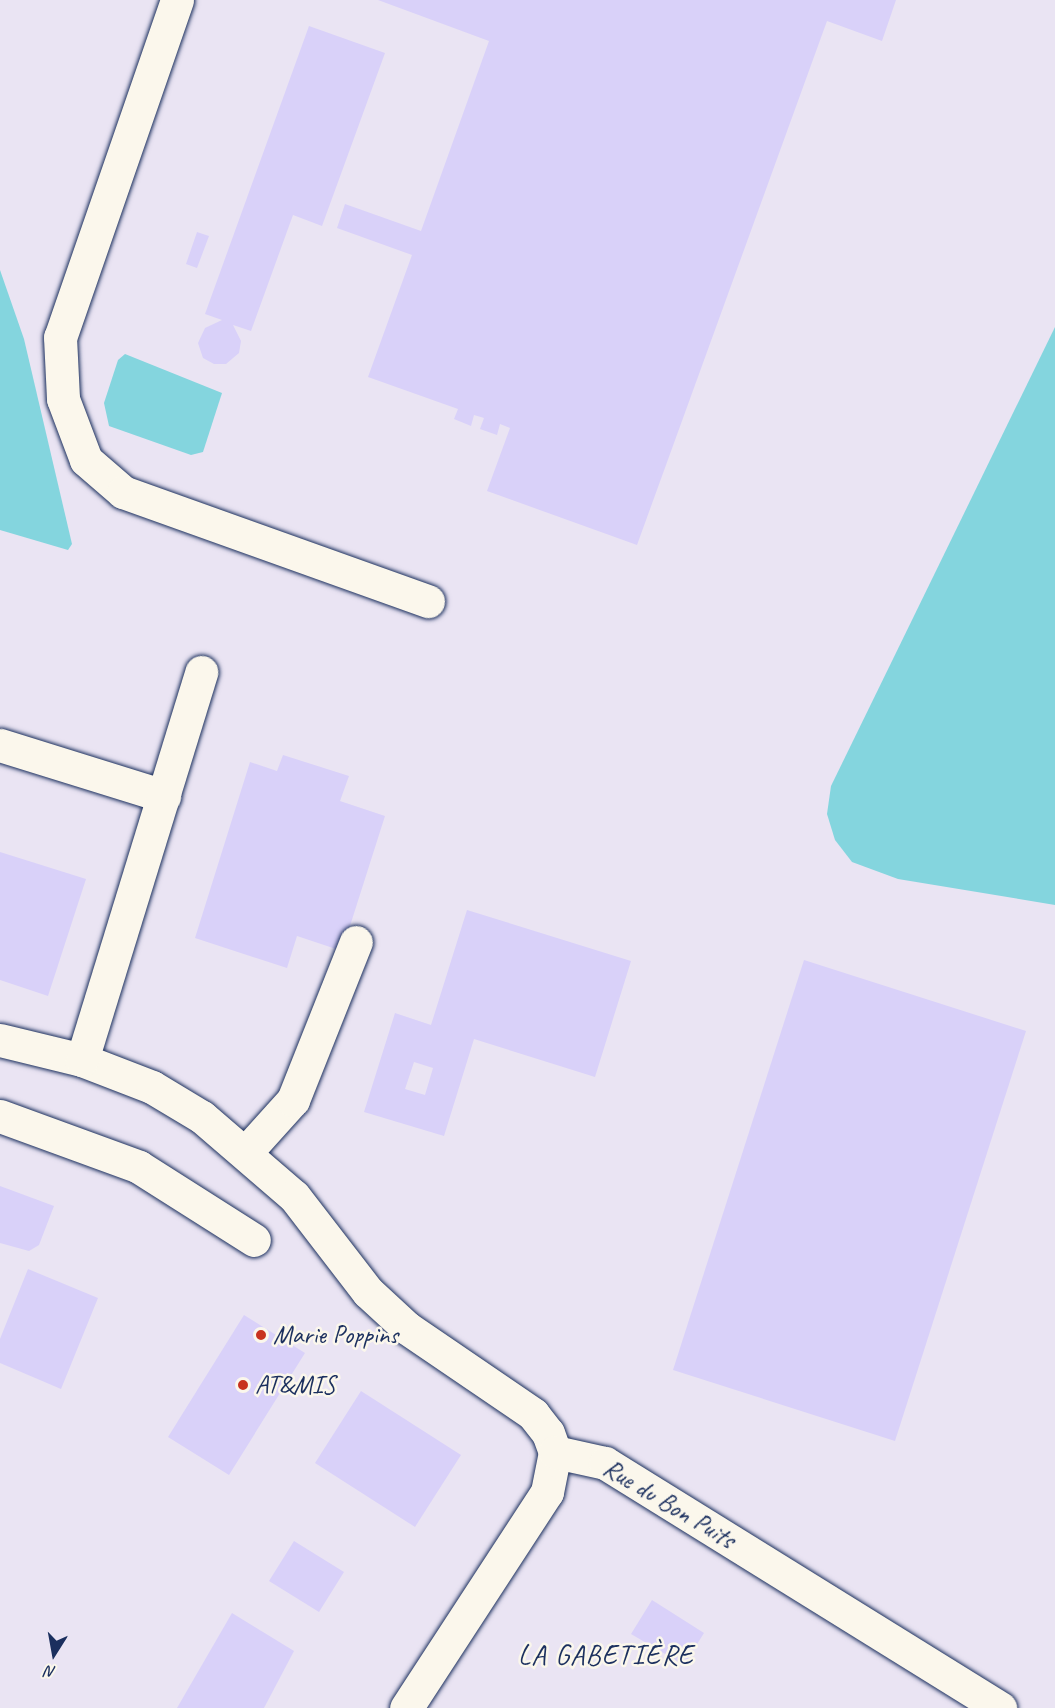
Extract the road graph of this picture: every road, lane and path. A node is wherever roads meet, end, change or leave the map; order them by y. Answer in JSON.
{"nodes":[{"id":1,"x":177,"y":0,"type":"edge"},
{"id":2,"x":428,"y":601,"type":"dead end"},
{"id":3,"x":201,"y":672,"type":"dead end"},
{"id":4,"x":0,"y":745,"type":"edge"},
{"id":5,"x":164,"y":796,"type":"junction"},
{"id":6,"x":356,"y":942,"type":"dead end"},
{"id":7,"x":0,"y":1040,"type":"edge"},
{"id":8,"x":82,"y":1060,"type":"junction"},
{"id":9,"x":0,"y":1116,"type":"edge"},
{"id":10,"x":247,"y":1151,"type":"junction"},
{"id":11,"x":254,"y":1240,"type":"dead end"},
{"id":12,"x":555,"y":1452,"type":"junction"},
{"id":13,"x":406,"y":1708,"type":"edge"},
{"id":14,"x":1000,"y":1708,"type":"edge"}],
"edges":[{"from":1,"to":2,"type":"street"},
{"from":3,"to":5,"type":"street"},
{"from":4,"to":5,"type":"street"},
{"from":5,"to":8,"type":"street"},
{"from":6,"to":10,"type":"street"},
{"from":7,"to":8,"type":"street"},
{"from":8,"to":10,"type":"street"},
{"from":9,"to":11,"type":"street"},
{"from":10,"to":12,"type":"street"},
{"from":12,"to":13,"type":"street"},
{"from":12,"to":14,"type":"street","name":"Rue du Bon Puits"}]}
